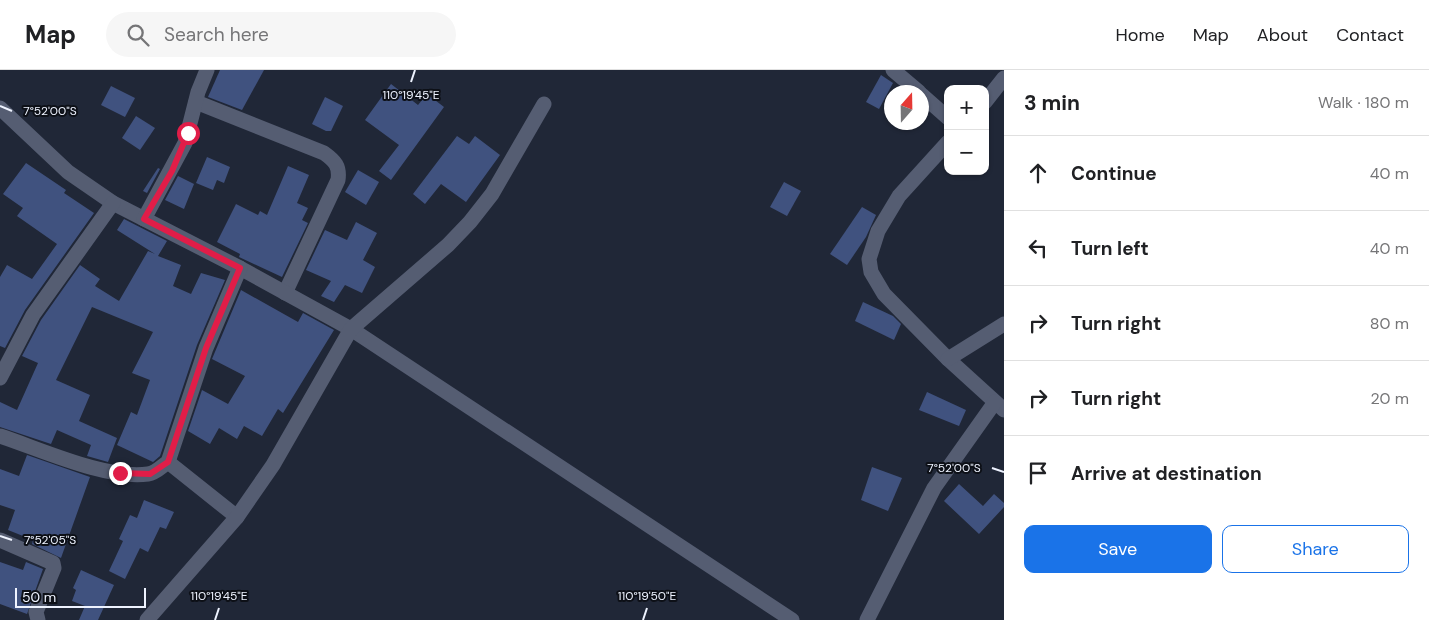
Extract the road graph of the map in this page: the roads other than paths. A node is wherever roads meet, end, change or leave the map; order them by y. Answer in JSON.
{"nodes":[{"id":1,"x":207,"y":70,"type":"edge"},
{"id":2,"x":893,"y":70,"type":"edge"},
{"id":3,"x":1004,"y":78,"type":"edge"},
{"id":4,"x":910,"y":85,"type":"edge"},
{"id":5,"x":989,"y":97,"type":"edge"},
{"id":6,"x":196,"y":102,"type":"junction"},
{"id":7,"x":929,"y":102,"type":"edge"},
{"id":8,"x":544,"y":104,"type":"dead end"},
{"id":9,"x":0,"y":108,"type":"edge"},
{"id":10,"x":944,"y":115,"type":"edge"},
{"id":11,"x":944,"y":146,"type":"edge"},
{"id":12,"x":113,"y":202,"type":"junction"},
{"id":13,"x":144,"y":219,"type":"junction"},
{"id":14,"x":240,"y":268,"type":"junction"},
{"id":15,"x":285,"y":293,"type":"junction"},
{"id":16,"x":1004,"y":324,"type":"edge"},
{"id":17,"x":351,"y":329,"type":"junction"},
{"id":18,"x":948,"y":359,"type":"junction"},
{"id":19,"x":0,"y":378,"type":"edge"},
{"id":20,"x":999,"y":406,"type":"edge"},
{"id":21,"x":0,"y":436,"type":"edge"},
{"id":22,"x":168,"y":462,"type":"junction"},
{"id":23,"x":233,"y":513,"type":"junction"},
{"id":24,"x":0,"y":540,"type":"edge"},
{"id":25,"x":38,"y":620,"type":"edge"},
{"id":26,"x":147,"y":620,"type":"edge"},
{"id":27,"x":792,"y":620,"type":"edge"},
{"id":28,"x":867,"y":620,"type":"edge"}],
"edges":[{"from":1,"to":6,"type":"street"},
{"from":2,"to":4,"type":"street"},
{"from":3,"to":5,"type":"street"},
{"from":6,"to":13,"type":"street"},
{"from":6,"to":15,"type":"street"},
{"from":7,"to":10,"type":"street"},
{"from":8,"to":17,"type":"street"},
{"from":9,"to":12,"type":"street"},
{"from":11,"to":18,"type":"street"},
{"from":12,"to":13,"type":"street"},
{"from":12,"to":19,"type":"street"},
{"from":13,"to":14,"type":"street"},
{"from":14,"to":15,"type":"street"},
{"from":14,"to":22,"type":"street"},
{"from":15,"to":17,"type":"street"},
{"from":16,"to":18,"type":"street"},
{"from":17,"to":23,"type":"street"},
{"from":17,"to":27,"type":"street"},
{"from":18,"to":20,"type":"street"},
{"from":20,"to":28,"type":"street"},
{"from":21,"to":22,"type":"street"},
{"from":22,"to":23,"type":"street"},
{"from":23,"to":26,"type":"street"},
{"from":24,"to":25,"type":"street"}]}
